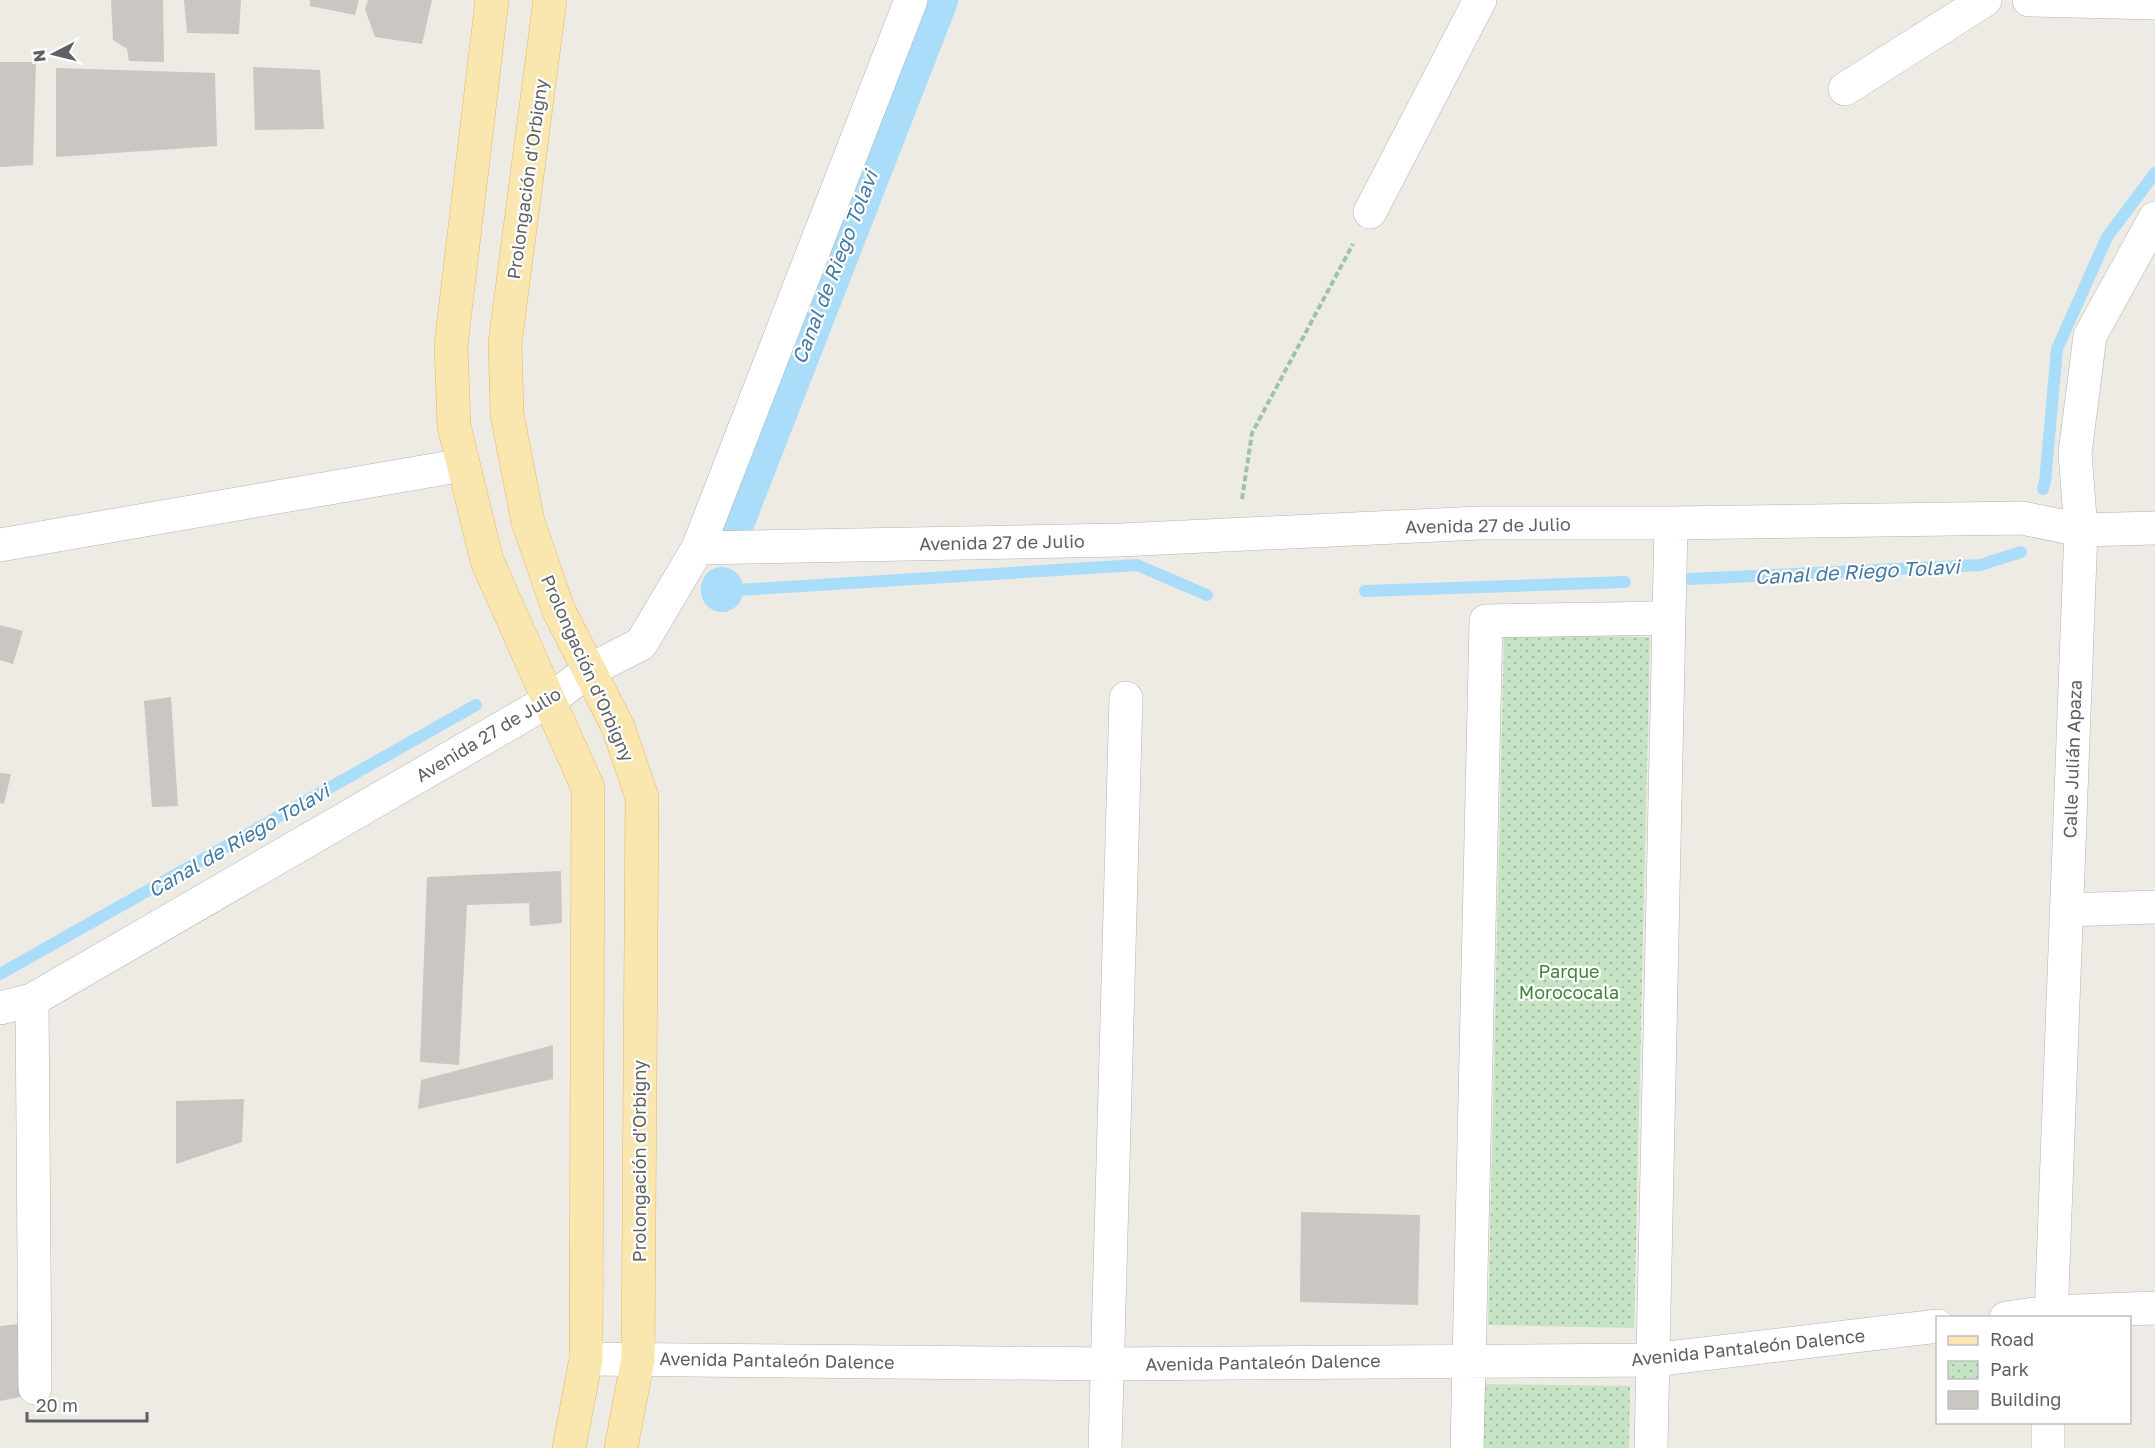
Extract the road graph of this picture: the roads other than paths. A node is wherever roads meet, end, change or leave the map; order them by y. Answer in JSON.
{"nodes":[{"id":1,"x":492,"y":0,"type":"edge"},
{"id":2,"x":550,"y":0,"type":"edge"},
{"id":3,"x":911,"y":0,"type":"edge"},
{"id":4,"x":1480,"y":0,"type":"edge"},
{"id":5,"x":1985,"y":0,"type":"edge"},
{"id":6,"x":2029,"y":0,"type":"edge"},
{"id":7,"x":2155,"y":3,"type":"edge"},
{"id":8,"x":1845,"y":89,"type":"dead end"},
{"id":9,"x":1370,"y":212,"type":"road end"},
{"id":10,"x":2155,"y":218,"type":"edge"},
{"id":11,"x":463,"y":465,"type":"junction"},
{"id":12,"x":1671,"y":523,"type":"junction"},
{"id":13,"x":2155,"y":528,"type":"edge"},
{"id":14,"x":2081,"y":530,"type":"junction"},
{"id":15,"x":0,"y":545,"type":"edge"},
{"id":16,"x":698,"y":548,"type":"junction"},
{"id":17,"x":1669,"y":618,"type":"junction"},
{"id":18,"x":588,"y":671,"type":"junction"},
{"id":19,"x":1126,"y":698,"type":"dead end"},
{"id":20,"x":550,"y":700,"type":"junction"},
{"id":21,"x":2155,"y":907,"type":"edge"},
{"id":22,"x":2066,"y":910,"type":"junction"},
{"id":23,"x":32,"y":1000,"type":"junction"},
{"id":24,"x":0,"y":1008,"type":"edge"},
{"id":25,"x":2155,"y":1308,"type":"edge"},
{"id":26,"x":2051,"y":1315,"type":"edge"},
{"id":27,"x":2028,"y":1316,"type":"edge"},
{"id":28,"x":1936,"y":1326,"type":"edge"},
{"id":29,"x":586,"y":1359,"type":"junction"},
{"id":30,"x":638,"y":1359,"type":"junction"},
{"id":31,"x":1469,"y":1360,"type":"junction"},
{"id":32,"x":1652,"y":1360,"type":"junction"},
{"id":33,"x":1108,"y":1364,"type":"junction"},
{"id":34,"x":35,"y":1388,"type":"dead end"},
{"id":35,"x":2048,"y":1424,"type":"edge"},
{"id":36,"x":569,"y":1448,"type":"edge"},
{"id":37,"x":621,"y":1448,"type":"edge"},
{"id":38,"x":1105,"y":1448,"type":"edge"},
{"id":39,"x":1467,"y":1448,"type":"edge"},
{"id":40,"x":1651,"y":1448,"type":"edge"},
{"id":41,"x":2048,"y":1448,"type":"edge"}],
"edges":[{"from":1,"to":11,"type":"main road"},
{"from":2,"to":18,"type":"main road","name":"Prolongación d'Orbigny"},
{"from":3,"to":16,"type":"street"},
{"from":4,"to":9,"type":"street"},
{"from":5,"to":8,"type":"street"},
{"from":6,"to":7,"type":"street"},
{"from":10,"to":14,"type":"street","name":"Calle Julián Apaza"},
{"from":11,"to":15,"type":"street"},
{"from":11,"to":20,"type":"main road"},
{"from":12,"to":14,"type":"street","name":"Avenida 27 de Julio"},
{"from":12,"to":16,"type":"street","name":"Avenida 27 de Julio"},
{"from":12,"to":17,"type":"street"},
{"from":13,"to":14,"type":"street","name":"Avenida 27 de Julio"},
{"from":14,"to":22,"type":"street","name":"Calle Julián Apaza"},
{"from":16,"to":18,"type":"street","name":"Avenida 27 de Julio"},
{"from":17,"to":31,"type":"street"},
{"from":17,"to":32,"type":"street"},
{"from":18,"to":20,"type":"street","name":"Avenida 27 de Julio"},
{"from":18,"to":30,"type":"main road","name":"Prolongación d'Orbigny"},
{"from":19,"to":33,"type":"street"},
{"from":20,"to":23,"type":"street","name":"Avenida 27 de Julio"},
{"from":20,"to":29,"type":"main road"},
{"from":21,"to":22,"type":"street"},
{"from":22,"to":26,"type":"street","name":"Calle Julián Apaza"},
{"from":23,"to":24,"type":"street","name":"Avenida 27 de Julio"},
{"from":23,"to":34,"type":"street"},
{"from":25,"to":26,"type":"street"},
{"from":26,"to":27,"type":"street"},
{"from":28,"to":32,"type":"street","name":"Avenida Pantaleón Dalence"},
{"from":29,"to":30,"type":"street","name":"Avenida Pantaleón Dalence"},
{"from":29,"to":36,"type":"main road"},
{"from":30,"to":33,"type":"street","name":"Avenida Pantaleón Dalence"},
{"from":30,"to":37,"type":"main road","name":"Prolongación d'Orbigny"},
{"from":31,"to":32,"type":"street","name":"Avenida Pantaleón Dalence"},
{"from":31,"to":33,"type":"street","name":"Avenida Pantaleón Dalence"},
{"from":31,"to":39,"type":"street"},
{"from":32,"to":40,"type":"street"},
{"from":33,"to":38,"type":"street"},
{"from":35,"to":41,"type":"street"}]}
